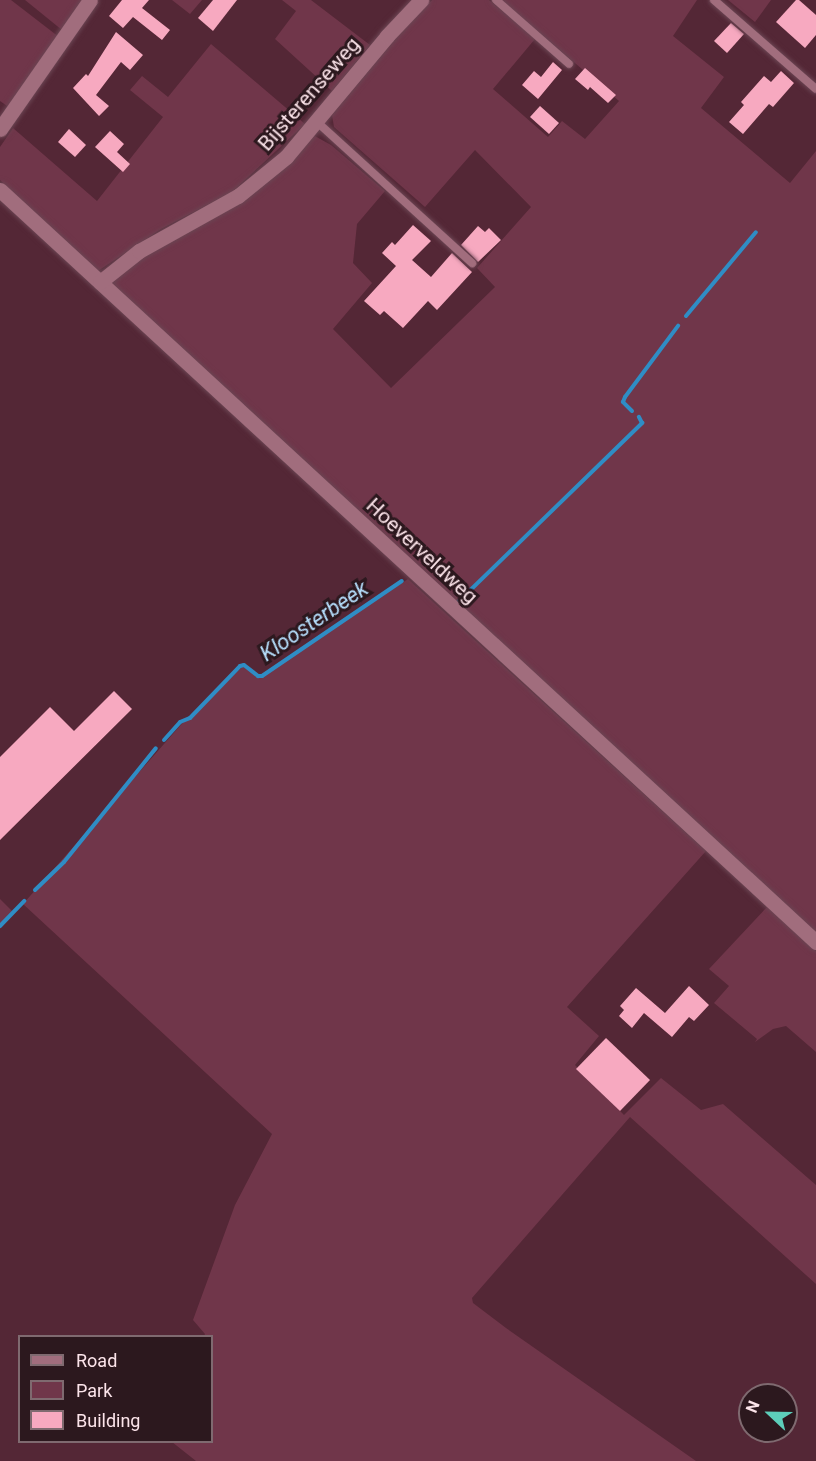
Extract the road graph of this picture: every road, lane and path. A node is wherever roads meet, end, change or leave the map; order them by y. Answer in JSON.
{"nodes":[{"id":1,"x":90,"y":0,"type":"edge"},
{"id":2,"x":421,"y":0,"type":"edge"},
{"id":3,"x":496,"y":0,"type":"edge"},
{"id":4,"x":714,"y":0,"type":"edge"},
{"id":5,"x":569,"y":64,"type":"dead end"},
{"id":6,"x":816,"y":89,"type":"edge"},
{"id":7,"x":317,"y":122,"type":"junction"},
{"id":8,"x":0,"y":129,"type":"edge"},
{"id":9,"x":0,"y":190,"type":"edge"},
{"id":10,"x":472,"y":263,"type":"dead end"},
{"id":11,"x":100,"y":282,"type":"junction"},
{"id":12,"x":816,"y":942,"type":"edge"}],
"edges":[{"from":1,"to":8,"type":"street"},
{"from":2,"to":7,"type":"street","name":"Bijsterenseweg"},
{"from":3,"to":5,"type":"lane"},
{"from":4,"to":6,"type":"lane"},
{"from":7,"to":10,"type":"lane"},
{"from":7,"to":11,"type":"street","name":"Bijsterenseweg"},
{"from":9,"to":11,"type":"street","name":"Hoeverveldweg"},
{"from":11,"to":12,"type":"street","name":"Hoeverveldweg"}]}
